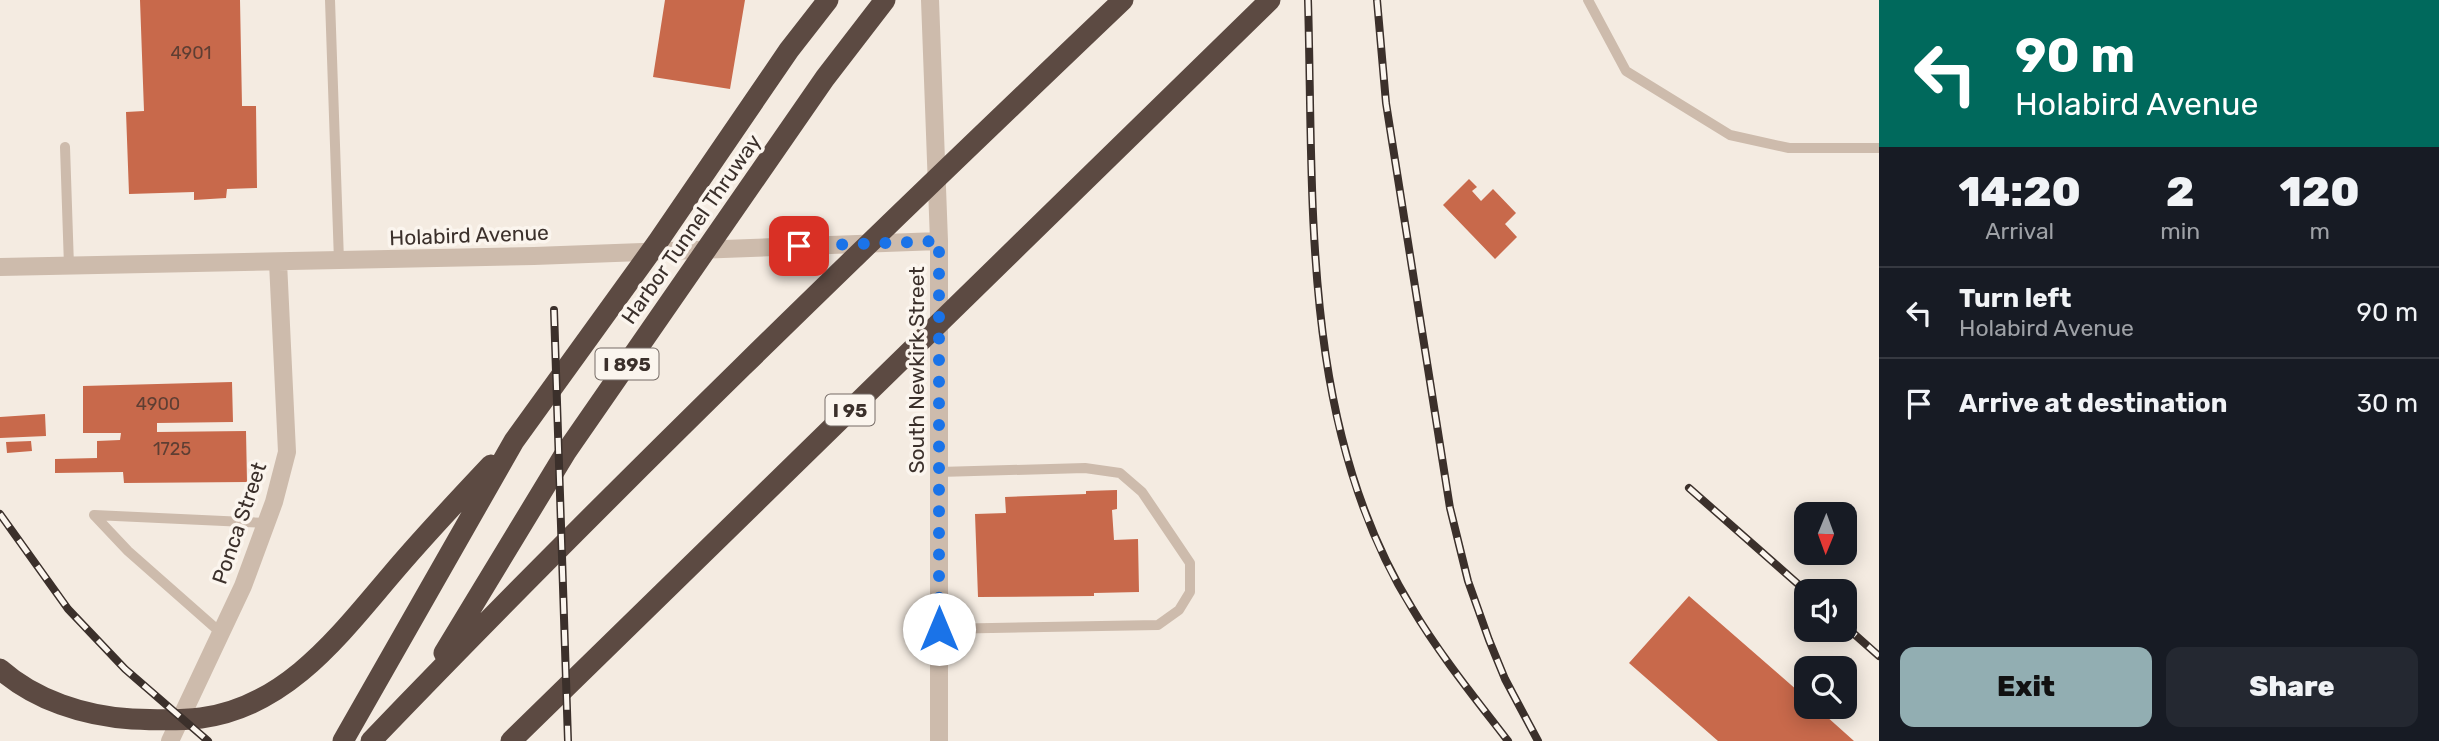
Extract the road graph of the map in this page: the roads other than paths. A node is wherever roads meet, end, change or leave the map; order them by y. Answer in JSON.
{"nodes":[{"id":1,"x":330,"y":0,"type":"edge"},
{"id":2,"x":828,"y":0,"type":"edge"},
{"id":3,"x":885,"y":0,"type":"edge"},
{"id":4,"x":930,"y":0,"type":"edge"},
{"id":5,"x":1123,"y":0,"type":"edge"},
{"id":6,"x":1270,"y":0,"type":"edge"},
{"id":7,"x":1280,"y":0,"type":"edge"},
{"id":8,"x":1588,"y":0,"type":"edge"},
{"id":9,"x":1190,"y":80,"type":"junction"},
{"id":10,"x":65,"y":147,"type":"dead end"},
{"id":11,"x":1879,"y":148,"type":"edge"},
{"id":12,"x":939,"y":241,"type":"junction"},
{"id":13,"x":339,"y":261,"type":"junction"},
{"id":14,"x":278,"y":262,"type":"junction"},
{"id":15,"x":69,"y":266,"type":"junction"},
{"id":16,"x":0,"y":267,"type":"edge"},
{"id":17,"x":514,"y":440,"type":"junction"},
{"id":18,"x":939,"y":472,"type":"junction"},
{"id":19,"x":267,"y":523,"type":"junction"},
{"id":20,"x":939,"y":629,"type":"junction"},
{"id":21,"x":221,"y":633,"type":"junction"},
{"id":22,"x":462,"y":646,"type":"junction"},
{"id":23,"x":0,"y":669,"type":"edge"},
{"id":24,"x":170,"y":741,"type":"edge"},
{"id":25,"x":343,"y":741,"type":"edge"},
{"id":26,"x":370,"y":741,"type":"edge"},
{"id":27,"x":390,"y":741,"type":"edge"},
{"id":28,"x":511,"y":741,"type":"edge"},
{"id":29,"x":939,"y":741,"type":"edge"}],
"edges":[{"from":1,"to":13,"type":"lane"},
{"from":2,"to":17,"type":"highway","name":"Harbor Tunnel Thruway","number":"I 895"},
{"from":3,"to":27,"type":"highway","name":"Harbor Tunnel Thruway","number":"I 895"},
{"from":4,"to":12,"type":"street","name":"South Newkirk Street"},
{"from":5,"to":22,"type":"highway"},
{"from":6,"to":9,"type":"highway","number":"I 95"},
{"from":7,"to":9,"type":"highway"},
{"from":8,"to":11,"type":"lane"},
{"from":9,"to":28,"type":"highway","number":"I 95"},
{"from":10,"to":15,"type":"lane"},
{"from":12,"to":13,"type":"street","name":"Holabird Avenue"},
{"from":12,"to":18,"type":"street","name":"South Newkirk Street"},
{"from":13,"to":14,"type":"street","name":"Holabird Avenue"},
{"from":14,"to":15,"type":"street","name":"Holabird Avenue"},
{"from":14,"to":19,"type":"street","name":"Ponca Street"},
{"from":15,"to":16,"type":"street","name":"Holabird Avenue"},
{"from":17,"to":23,"type":"highway"},
{"from":17,"to":25,"type":"highway","name":"Harbor Tunnel Thruway","number":"I 895"},
{"from":18,"to":20,"type":"street","name":"South Newkirk Street"},
{"from":18,"to":20,"type":"lane"},
{"from":19,"to":21,"type":"street","name":"Ponca Street"},
{"from":19,"to":21,"type":"lane"},
{"from":20,"to":29,"type":"street","name":"South Newkirk Street"},
{"from":21,"to":24,"type":"street","name":"Ponca Street"},
{"from":22,"to":25,"type":"highway"},
{"from":22,"to":26,"type":"highway"}]}
